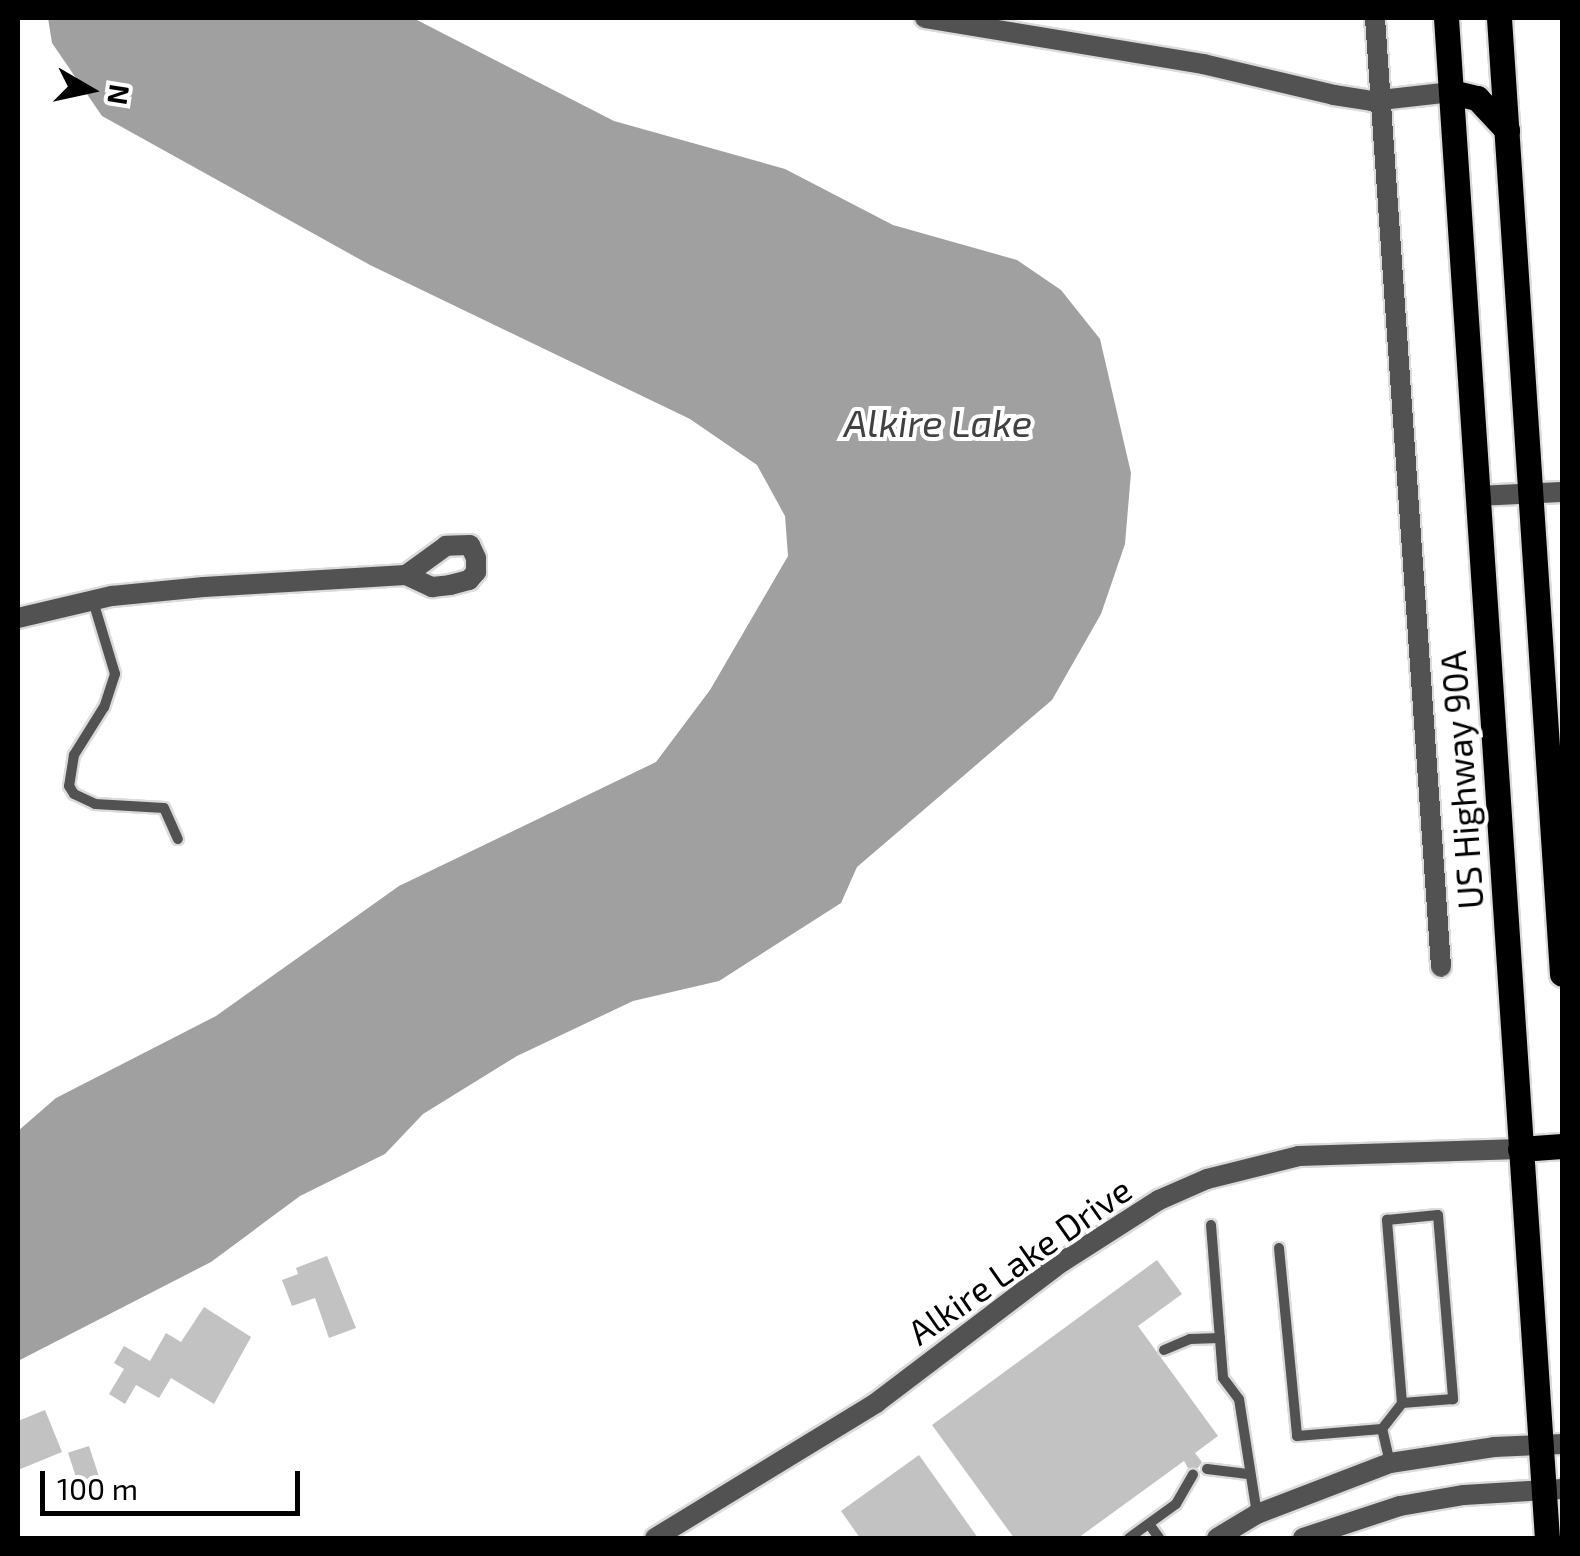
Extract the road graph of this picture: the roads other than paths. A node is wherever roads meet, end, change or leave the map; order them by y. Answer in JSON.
{"nodes":[{"id":1,"x":925,"y":18,"type":"edge"},
{"id":2,"x":1375,"y":18,"type":"edge"},
{"id":3,"x":1446,"y":18,"type":"edge"},
{"id":4,"x":1500,"y":18,"type":"edge"},
{"id":5,"x":1451,"y":92,"type":"junction"},
{"id":6,"x":1382,"y":99,"type":"junction"},
{"id":7,"x":1507,"y":130,"type":"junction"},
{"id":8,"x":1562,"y":492,"type":"edge"},
{"id":9,"x":1531,"y":494,"type":"junction"},
{"id":10,"x":1477,"y":496,"type":"junction"},
{"id":11,"x":406,"y":575,"type":"dead end"},
{"id":12,"x":93,"y":600,"type":"junction"},
{"id":13,"x":18,"y":618,"type":"edge"},
{"id":14,"x":178,"y":839,"type":"dead end"},
{"id":15,"x":1441,"y":967,"type":"dead end"},
{"id":16,"x":1562,"y":974,"type":"edge"},
{"id":17,"x":1562,"y":1146,"type":"edge"},
{"id":18,"x":1520,"y":1149,"type":"junction"},
{"id":19,"x":1211,"y":1225,"type":"dead end"},
{"id":20,"x":1279,"y":1248,"type":"dead end"},
{"id":21,"x":1220,"y":1338,"type":"junction"},
{"id":22,"x":1164,"y":1350,"type":"dead end"},
{"id":23,"x":1402,"y":1403,"type":"junction"},
{"id":24,"x":1382,"y":1429,"type":"junction"},
{"id":25,"x":1551,"y":1445,"type":"edge"},
{"id":26,"x":1390,"y":1463,"type":"junction"},
{"id":27,"x":1207,"y":1470,"type":"dead end"},
{"id":28,"x":1248,"y":1474,"type":"junction"},
{"id":29,"x":1194,"y":1475,"type":"dead end"},
{"id":30,"x":1553,"y":1490,"type":"edge"},
{"id":31,"x":1257,"y":1514,"type":"junction"},
{"id":32,"x":1149,"y":1524,"type":"junction"},
{"id":33,"x":655,"y":1538,"type":"edge"},
{"id":34,"x":1129,"y":1538,"type":"edge"},
{"id":35,"x":1159,"y":1538,"type":"edge"},
{"id":36,"x":1217,"y":1538,"type":"edge"},
{"id":37,"x":1304,"y":1538,"type":"edge"},
{"id":38,"x":1546,"y":1538,"type":"edge"}],
"edges":[{"from":1,"to":6,"type":"street"},
{"from":2,"to":6,"type":"street"},
{"from":3,"to":5,"type":"main road","name":"US Highway 90A"},
{"from":4,"to":7,"type":"main road"},
{"from":5,"to":6,"type":"street"},
{"from":5,"to":7,"type":"main road"},
{"from":5,"to":10,"type":"main road","name":"US Highway 90A"},
{"from":6,"to":15,"type":"street"},
{"from":7,"to":9,"type":"main road"},
{"from":8,"to":9,"type":"street"},
{"from":9,"to":10,"type":"street"},
{"from":9,"to":16,"type":"main road"},
{"from":10,"to":18,"type":"main road","name":"US Highway 90A"},
{"from":11,"to":12,"type":"street"},
{"from":12,"to":13,"type":"street"},
{"from":12,"to":14,"type":"lane"},
{"from":17,"to":18,"type":"main road"},
{"from":18,"to":25,"type":"main road","name":"US Highway 90A"},
{"from":18,"to":33,"type":"street","name":"Alkire Lake Drive"},
{"from":19,"to":21,"type":"lane"},
{"from":20,"to":24,"type":"lane"},
{"from":21,"to":22,"type":"lane"},
{"from":21,"to":28,"type":"lane"},
{"from":23,"to":23,"type":"lane"},
{"from":23,"to":24,"type":"lane"},
{"from":24,"to":26,"type":"lane"},
{"from":25,"to":26,"type":"street"},
{"from":25,"to":30,"type":"main road","name":"US Highway 90A"},
{"from":26,"to":31,"type":"street"},
{"from":27,"to":28,"type":"lane"},
{"from":28,"to":31,"type":"lane"},
{"from":29,"to":32,"type":"lane"},
{"from":30,"to":37,"type":"street"},
{"from":30,"to":38,"type":"main road","name":"US Highway 90A"},
{"from":31,"to":36,"type":"street"},
{"from":32,"to":34,"type":"lane"},
{"from":32,"to":35,"type":"lane"}]}
